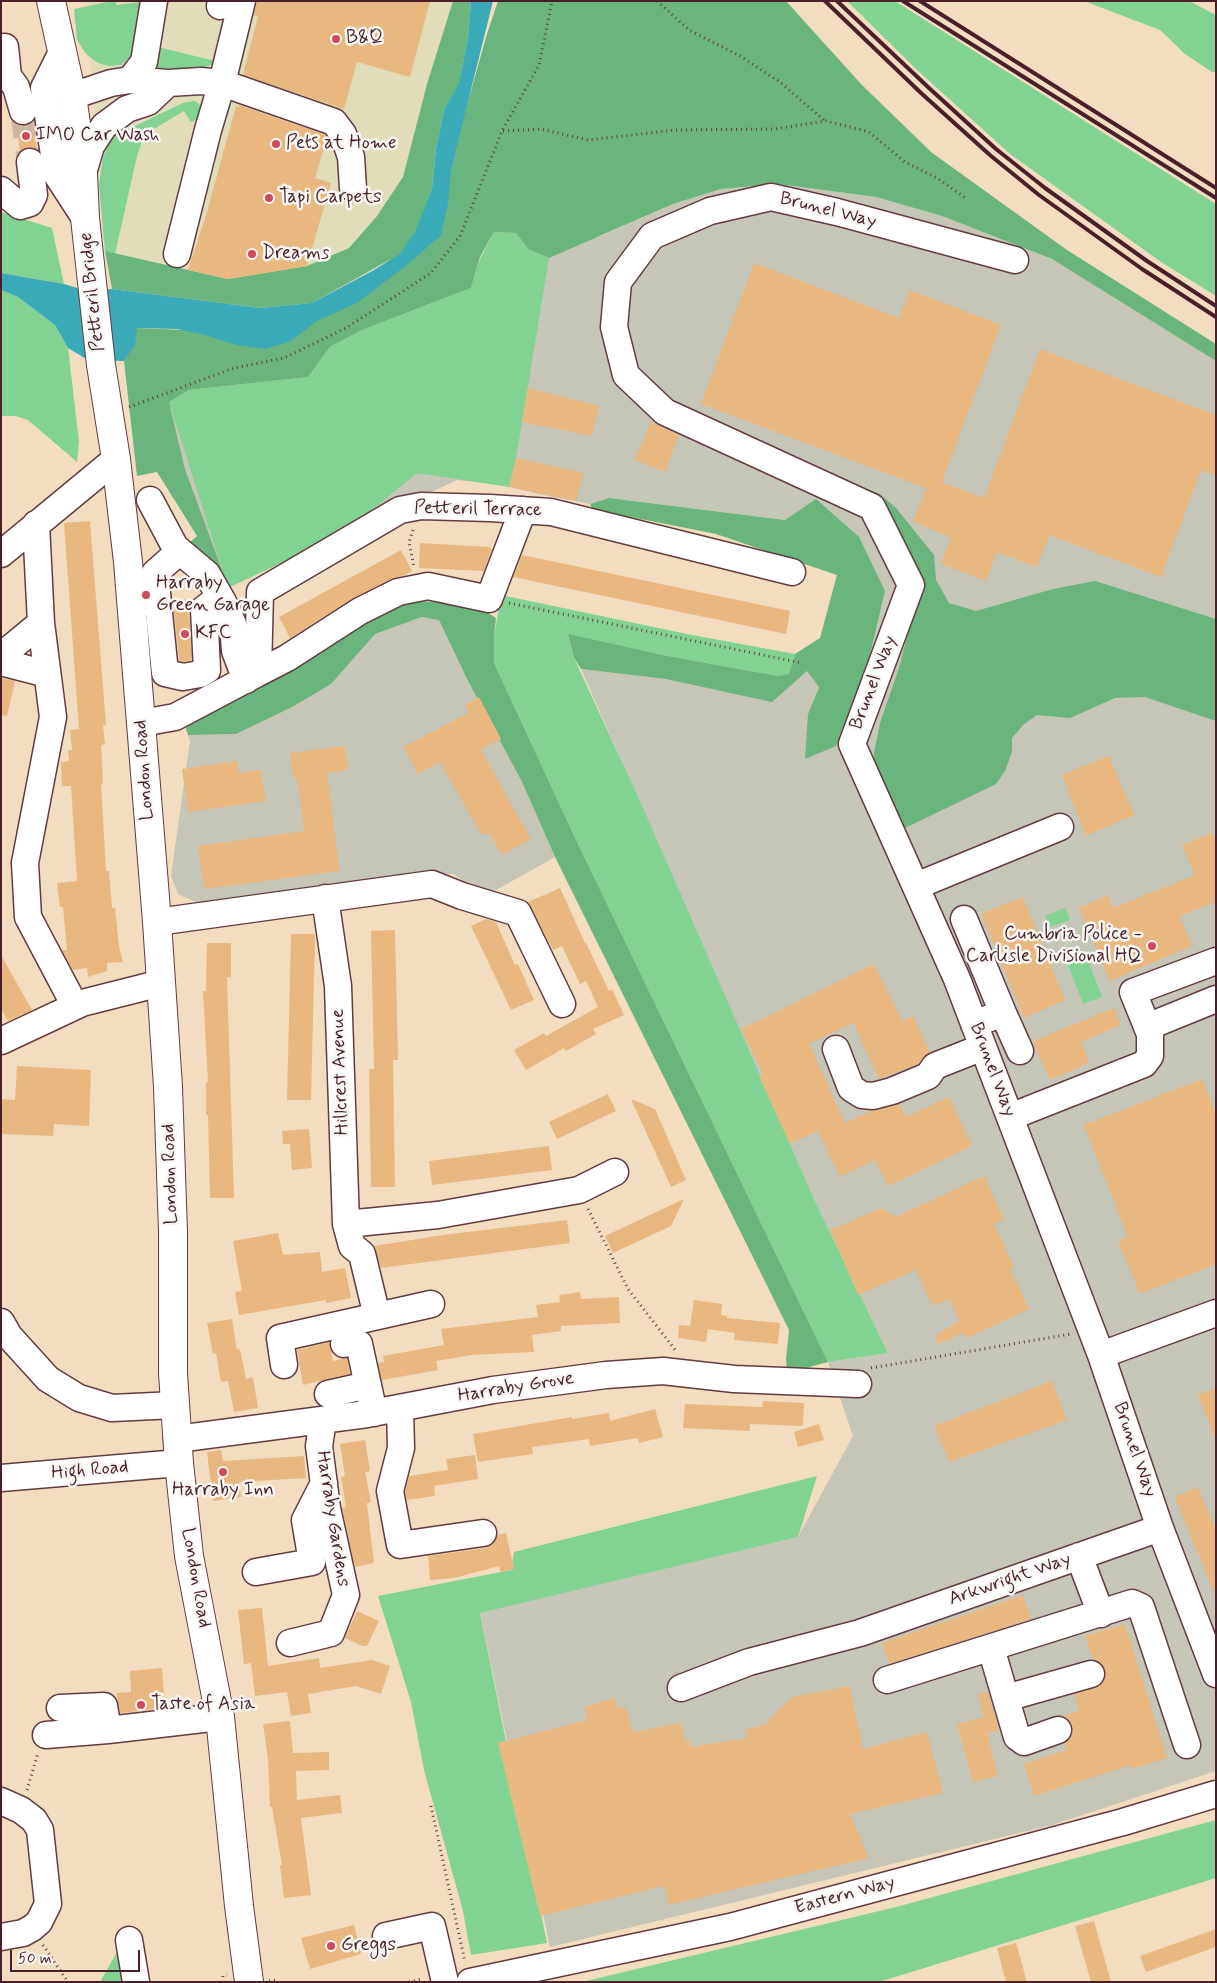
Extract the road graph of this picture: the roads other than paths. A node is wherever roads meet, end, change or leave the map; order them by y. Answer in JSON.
{"nodes":[{"id":1,"x":50,"y":1,"type":"edge"},
{"id":2,"x":154,"y":1,"type":"edge"},
{"id":3,"x":228,"y":3,"type":"edge"},
{"id":4,"x":5,"y":47,"type":"dead end"},
{"id":5,"x":61,"y":54,"type":"junction"},
{"id":6,"x":130,"y":80,"type":"junction"},
{"id":7,"x":5,"y":83,"type":"edge"},
{"id":8,"x":168,"y":83,"type":"junction"},
{"id":9,"x":222,"y":83,"type":"junction"},
{"id":10,"x":72,"y":96,"type":"junction"},
{"id":11,"x":127,"y":109,"type":"junction"},
{"id":12,"x":23,"y":111,"type":"tunnel mouth"},
{"id":13,"x":30,"y":162,"type":"tunnel mouth"},
{"id":14,"x":83,"y":174,"type":"junction"},
{"id":15,"x":352,"y":188,"type":"dead end"},
{"id":16,"x":1,"y":190,"type":"edge"},
{"id":17,"x":85,"y":218,"type":"junction"},
{"id":18,"x":177,"y":254,"type":"dead end"},
{"id":19,"x":1015,"y":260,"type":"dead end"},
{"id":20,"x":101,"y":365,"type":"joint"},
{"id":21,"x":116,"y":459,"type":"junction"},
{"id":22,"x":150,"y":500,"type":"dead end"},
{"id":23,"x":523,"y":510,"type":"junction"},
{"id":24,"x":36,"y":524,"type":"junction"},
{"id":25,"x":182,"y":553,"type":"junction"},
{"id":26,"x":1,"y":554,"type":"edge"},
{"id":27,"x":792,"y":572,"type":"dead end"},
{"id":28,"x":220,"y":597,"type":"junction"},
{"id":29,"x":41,"y":623,"type":"junction"},
{"id":30,"x":1,"y":656,"type":"edge"},
{"id":31,"x":1,"y":662,"type":"edge"},
{"id":32,"x":48,"y":674,"type":"junction"},
{"id":33,"x":252,"y":676,"type":"junction"},
{"id":34,"x":142,"y":723,"type":"junction"},
{"id":35,"x":1060,"y":827,"type":"dead end"},
{"id":36,"x":916,"y":886,"type":"junction"},
{"id":37,"x":325,"y":898,"type":"junction"},
{"id":38,"x":964,"y":919,"type":"dead end"},
{"id":39,"x":157,"y":922,"type":"junction"},
{"id":40,"x":1216,"y":961,"type":"edge"},
{"id":41,"x":161,"y":983,"type":"junction"},
{"id":42,"x":1216,"y":999,"type":"edge"},
{"id":43,"x":562,"y":1004,"type":"dead end"},
{"id":44,"x":75,"y":1006,"type":"junction"},
{"id":45,"x":1003,"y":1013,"type":"junction"},
{"id":46,"x":1147,"y":1027,"type":"junction"},
{"id":47,"x":4,"y":1032,"type":"edge"},
{"id":48,"x":979,"y":1036,"type":"junction"},
{"id":49,"x":836,"y":1049,"type":"dead end"},
{"id":50,"x":1020,"y":1051,"type":"dead end"},
{"id":51,"x":1010,"y":1117,"type":"junction"},
{"id":52,"x":616,"y":1172,"type":"dead end"},
{"id":53,"x":349,"y":1235,"type":"junction"},
{"id":54,"x":431,"y":1304,"type":"dead end"},
{"id":55,"x":1216,"y":1313,"type":"edge"},
{"id":56,"x":377,"y":1316,"type":"junction"},
{"id":57,"x":1,"y":1322,"type":"edge"},
{"id":58,"x":344,"y":1344,"type":"dead end"},
{"id":59,"x":1101,"y":1355,"type":"junction"},
{"id":60,"x":284,"y":1365,"type":"dead end"},
{"id":61,"x":858,"y":1384,"type":"road end"},
{"id":62,"x":368,"y":1385,"type":"junction"},
{"id":63,"x":328,"y":1394,"type":"dead end"},
{"id":64,"x":175,"y":1405,"type":"junction"},
{"id":65,"x":400,"y":1408,"type":"junction"},
{"id":66,"x":374,"y":1413,"type":"junction"},
{"id":67,"x":323,"y":1420,"type":"junction"},
{"id":68,"x":178,"y":1451,"type":"junction"},
{"id":69,"x":1,"y":1478,"type":"edge"},
{"id":70,"x":324,"y":1482,"type":"junction"},
{"id":71,"x":1160,"y":1528,"type":"junction"},
{"id":72,"x":484,"y":1533,"type":"dead end"},
{"id":73,"x":1079,"y":1556,"type":"junction"},
{"id":74,"x":256,"y":1572,"type":"dead end"},
{"id":75,"x":1100,"y":1614,"type":"junction"},
{"id":76,"x":1206,"y":1617,"type":"edge"},
{"id":77,"x":290,"y":1643,"type":"dead end"},
{"id":78,"x":991,"y":1648,"type":"junction"},
{"id":79,"x":1092,"y":1674,"type":"dead end"},
{"id":80,"x":1216,"y":1674,"type":"edge"},
{"id":81,"x":887,"y":1680,"type":"dead end"},
{"id":82,"x":681,"y":1688,"type":"dead end"},
{"id":83,"x":1006,"y":1698,"type":"junction"},
{"id":84,"x":60,"y":1708,"type":"dead end"},
{"id":85,"x":220,"y":1718,"type":"junction"},
{"id":86,"x":108,"y":1730,"type":"junction"},
{"id":87,"x":1058,"y":1730,"type":"dead end"},
{"id":88,"x":46,"y":1735,"type":"road end"},
{"id":89,"x":1187,"y":1745,"type":"dead end"},
{"id":90,"x":1216,"y":1794,"type":"edge"},
{"id":91,"x":11,"y":1805,"type":"edge"},
{"id":92,"x":386,"y":1936,"type":"dead end"},
{"id":93,"x":1,"y":1937,"type":"edge"},
{"id":94,"x":130,"y":1940,"type":"dead end"},
{"id":95,"x":460,"y":1977,"type":"edge"},
{"id":96,"x":236,"y":1979,"type":"edge"},
{"id":97,"x":136,"y":1982,"type":"edge"}],
"edges":[{"from":1,"to":5,"type":"main road"},
{"from":2,"to":6,"type":"street"},
{"from":3,"to":9,"type":"street"},
{"from":4,"to":7,"type":"street"},
{"from":5,"to":10,"type":"main road"},
{"from":5,"to":17,"type":"street"},
{"from":6,"to":8,"type":"street"},
{"from":6,"to":10,"type":"street"},
{"from":7,"to":12,"type":"street"},
{"from":8,"to":9,"type":"street"},
{"from":8,"to":11,"type":"street"},
{"from":9,"to":15,"type":"street"},
{"from":9,"to":18,"type":"street"},
{"from":10,"to":11,"type":"street"},
{"from":10,"to":14,"type":"main road"},
{"from":11,"to":14,"type":"street"},
{"from":13,"to":16,"type":"street"},
{"from":14,"to":17,"type":"main road"},
{"from":17,"to":20,"type":"main road","name":"Petteril Bridge"},
{"from":19,"to":36,"type":"street","name":"Brunel Way"},
{"from":20,"to":21,"type":"main road","name":"London Road"},
{"from":21,"to":24,"type":"street"},
{"from":21,"to":34,"type":"main road","name":"London Road"},
{"from":22,"to":25,"type":"street"},
{"from":23,"to":27,"type":"street","name":"Petteril Terrace"},
{"from":23,"to":33,"type":"street"},
{"from":23,"to":33,"type":"street","name":"Petteril Terrace"},
{"from":24,"to":26,"type":"street"},
{"from":24,"to":29,"type":"street"},
{"from":25,"to":28,"type":"street"},
{"from":25,"to":28,"type":"street"},
{"from":28,"to":33,"type":"street"},
{"from":29,"to":30,"type":"street"},
{"from":29,"to":32,"type":"street"},
{"from":31,"to":32,"type":"street"},
{"from":32,"to":44,"type":"street"},
{"from":33,"to":34,"type":"street"},
{"from":34,"to":39,"type":"main road","name":"London Road"},
{"from":35,"to":36,"type":"street"},
{"from":36,"to":48,"type":"street","name":"Brunel Way"},
{"from":37,"to":39,"type":"street"},
{"from":37,"to":43,"type":"street"},
{"from":37,"to":53,"type":"street","name":"Hillcrest Avenue"},
{"from":38,"to":45,"type":"street"},
{"from":39,"to":41,"type":"main road","name":"London Road"},
{"from":40,"to":46,"type":"street"},
{"from":41,"to":44,"type":"street"},
{"from":41,"to":64,"type":"main road","name":"London Road"},
{"from":42,"to":46,"type":"street"},
{"from":44,"to":47,"type":"street"},
{"from":45,"to":48,"type":"street"},
{"from":45,"to":50,"type":"street"},
{"from":46,"to":51,"type":"street"},
{"from":48,"to":49,"type":"street"},
{"from":48,"to":51,"type":"street","name":"Brunel Way"},
{"from":51,"to":59,"type":"street","name":"Brunel Way"},
{"from":52,"to":53,"type":"street"},
{"from":53,"to":56,"type":"street"},
{"from":54,"to":56,"type":"street"},
{"from":55,"to":59,"type":"street"},
{"from":56,"to":60,"type":"street"},
{"from":57,"to":64,"type":"street"},
{"from":58,"to":62,"type":"street"},
{"from":59,"to":71,"type":"street","name":"Brunel Way"},
{"from":61,"to":65,"type":"street","name":"Harraby Grove"},
{"from":62,"to":63,"type":"street"},
{"from":62,"to":66,"type":"street"},
{"from":64,"to":68,"type":"main road","name":"London Road"},
{"from":65,"to":66,"type":"street","name":"Harraby Grove"},
{"from":65,"to":72,"type":"street"},
{"from":66,"to":67,"type":"street","name":"Harraby Grove"},
{"from":67,"to":68,"type":"street","name":"Harraby Grove"},
{"from":67,"to":70,"type":"street","name":"Harraby Gardens"},
{"from":68,"to":69,"type":"street","name":"High Road"},
{"from":68,"to":85,"type":"main road","name":"London Road"},
{"from":70,"to":74,"type":"street"},
{"from":70,"to":77,"type":"street","name":"Harraby Gardens"},
{"from":71,"to":73,"type":"street","name":"Arkwright Way"},
{"from":71,"to":76,"type":"street","name":"Brunel Way"},
{"from":73,"to":75,"type":"street"},
{"from":73,"to":82,"type":"street","name":"Arkwright Way"},
{"from":75,"to":78,"type":"street"},
{"from":75,"to":89,"type":"street"},
{"from":76,"to":80,"type":"street","name":"Brunel Way"},
{"from":78,"to":81,"type":"street"},
{"from":78,"to":83,"type":"street"},
{"from":79,"to":83,"type":"street"},
{"from":83,"to":87,"type":"street"},
{"from":84,"to":86,"type":"street"},
{"from":85,"to":86,"type":"street"},
{"from":85,"to":96,"type":"main road","name":"London Road"},
{"from":86,"to":88,"type":"street"},
{"from":90,"to":95,"type":"street","name":"Eastern Way"},
{"from":91,"to":93,"type":"street"},
{"from":92,"to":95,"type":"street"},
{"from":94,"to":97,"type":"street"}]}
